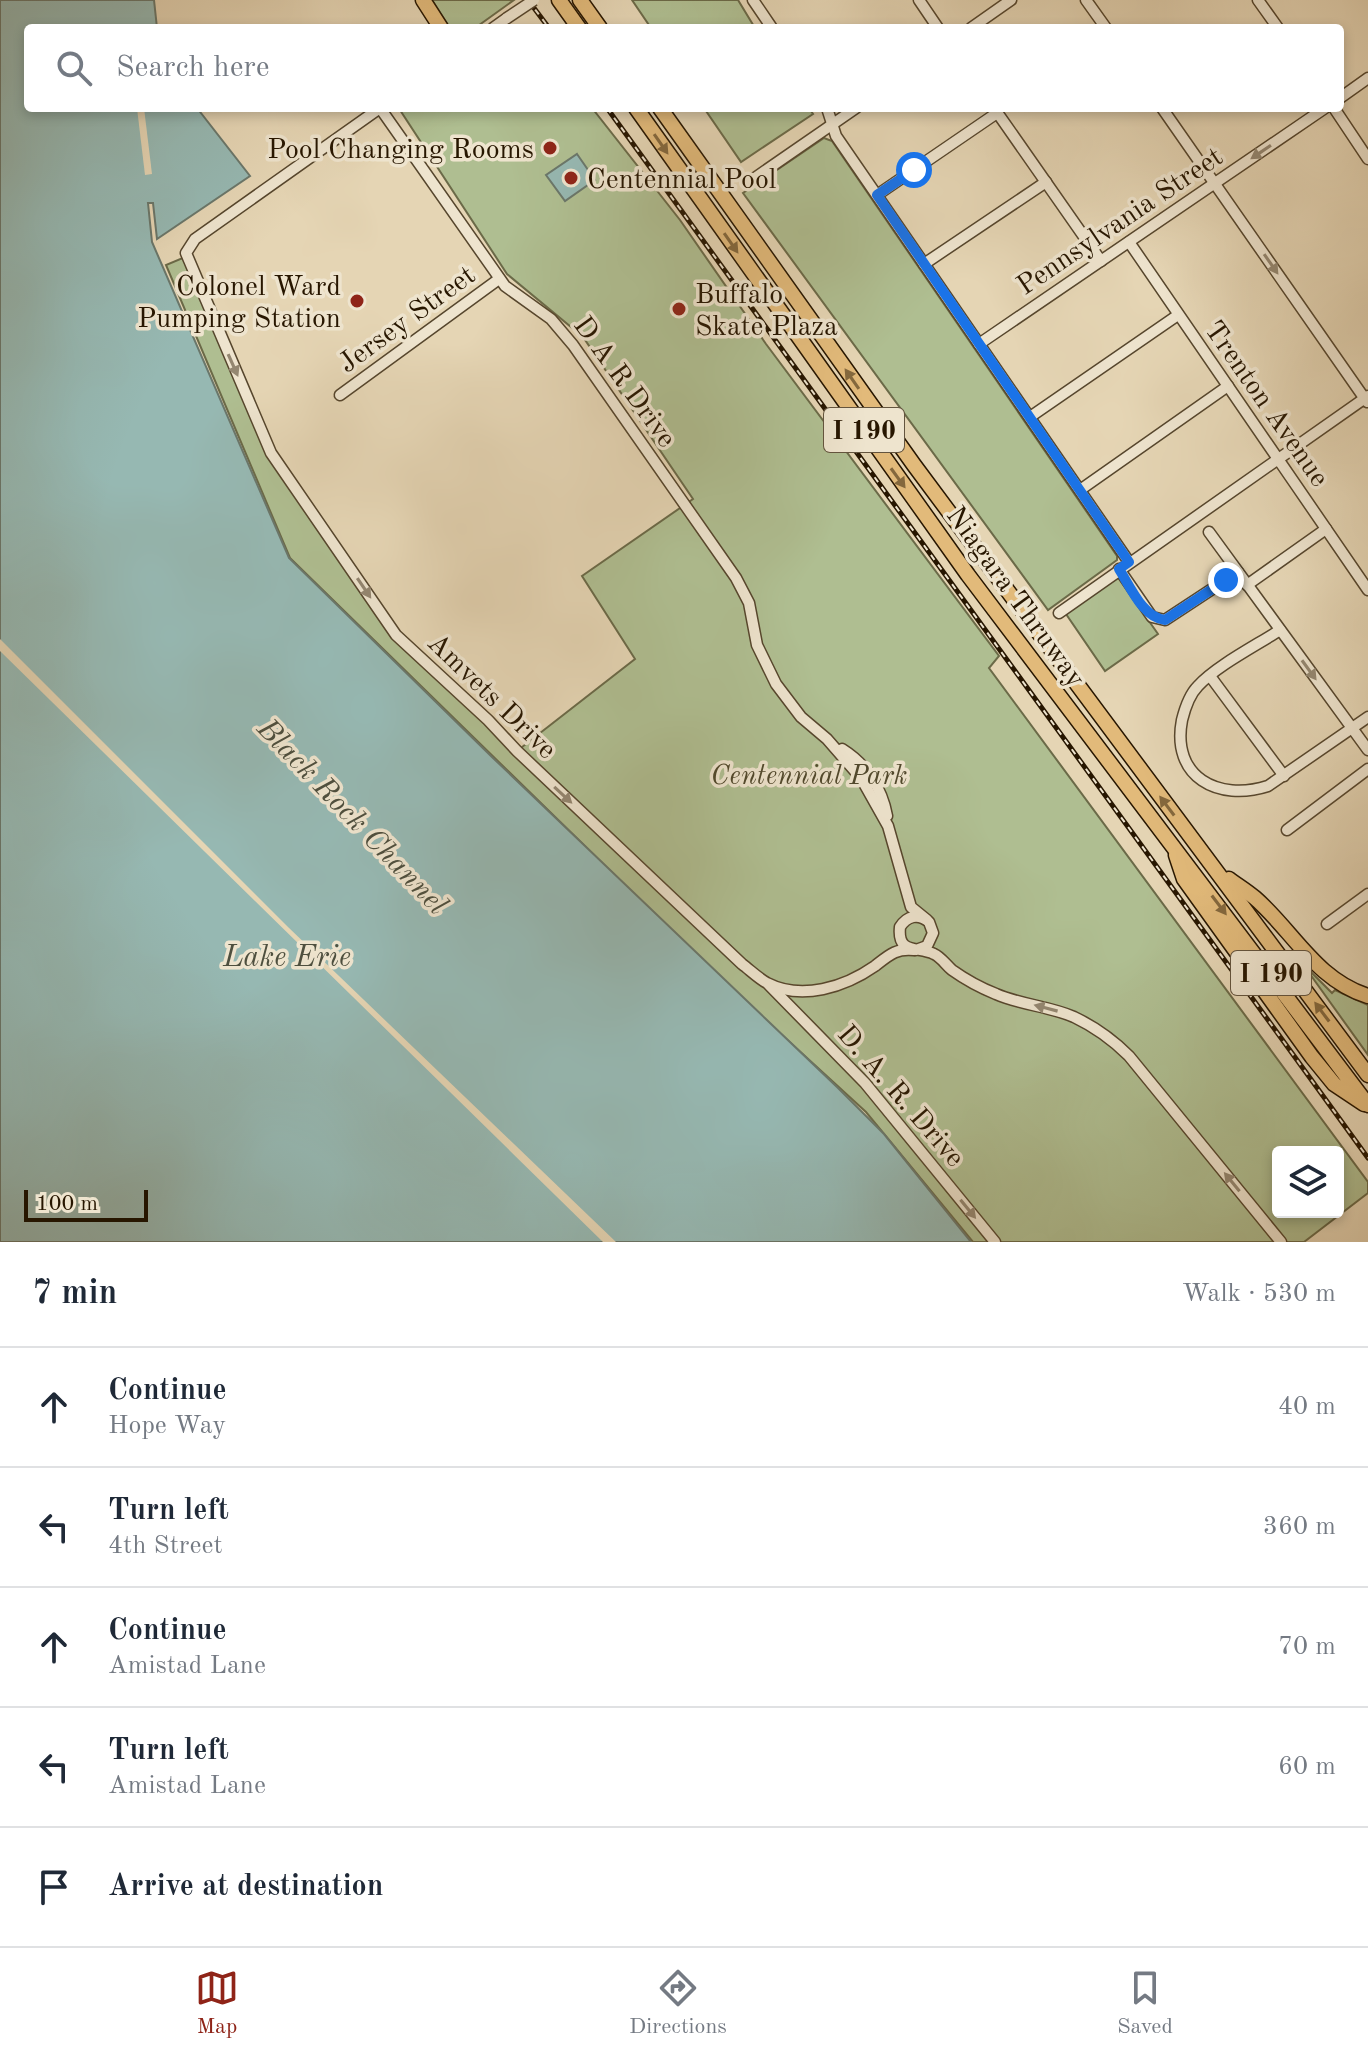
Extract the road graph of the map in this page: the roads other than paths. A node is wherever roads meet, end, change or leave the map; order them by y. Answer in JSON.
{"nodes":[{"id":1,"x":423,"y":0,"type":"edge"},
{"id":2,"x":534,"y":0,"type":"edge"},
{"id":3,"x":559,"y":0,"type":"edge"},
{"id":4,"x":580,"y":0,"type":"edge"},
{"id":5,"x":592,"y":0,"type":"edge"},
{"id":6,"x":753,"y":0,"type":"edge"},
{"id":7,"x":919,"y":0,"type":"edge"},
{"id":8,"x":1011,"y":0,"type":"edge"},
{"id":9,"x":1086,"y":0,"type":"edge"},
{"id":10,"x":1258,"y":0,"type":"edge"},
{"id":11,"x":438,"y":24,"type":"edge"},
{"id":12,"x":499,"y":24,"type":"edge"},
{"id":13,"x":576,"y":24,"type":"edge"},
{"id":14,"x":597,"y":24,"type":"edge"},
{"id":15,"x":609,"y":24,"type":"edge"},
{"id":16,"x":769,"y":24,"type":"edge"},
{"id":17,"x":935,"y":24,"type":"edge"},
{"id":18,"x":977,"y":24,"type":"edge"},
{"id":19,"x":1103,"y":24,"type":"edge"},
{"id":20,"x":1275,"y":24,"type":"edge"},
{"id":21,"x":1368,"y":78,"type":"edge"},
{"id":22,"x":1344,"y":95,"type":"edge"},
{"id":23,"x":374,"y":112,"type":"edge"},
{"id":24,"x":383,"y":112,"type":"edge"},
{"id":25,"x":639,"y":112,"type":"edge"},
{"id":26,"x":663,"y":112,"type":"edge"},
{"id":27,"x":829,"y":112,"type":"edge"},
{"id":28,"x":850,"y":112,"type":"edge"},
{"id":29,"x":993,"y":112,"type":"edge"},
{"id":30,"x":997,"y":112,"type":"edge"},
{"id":31,"x":1165,"y":112,"type":"edge"},
{"id":32,"x":1319,"y":112,"type":"edge"},
{"id":33,"x":1337,"y":112,"type":"edge"},
{"id":34,"x":834,"y":123,"type":"junction"},
{"id":35,"x":1368,"y":159,"type":"edge"},
{"id":36,"x":749,"y":182,"type":"dead end"},
{"id":37,"x":1046,"y":182,"type":"junction"},
{"id":38,"x":1215,"y":183,"type":"junction"},
{"id":39,"x":877,"y":195,"type":"junction"},
{"id":40,"x":1129,"y":242,"type":"junction"},
{"id":41,"x":1101,"y":261,"type":"junction"},
{"id":42,"x":924,"y":264,"type":"junction"},
{"id":43,"x":499,"y":279,"type":"junction"},
{"id":44,"x":1178,"y":315,"type":"junction"},
{"id":45,"x":979,"y":344,"type":"junction"},
{"id":46,"x":1228,"y":386,"type":"junction"},
{"id":47,"x":340,"y":395,"type":"dead end"},
{"id":48,"x":1367,"y":399,"type":"edge"},
{"id":49,"x":1030,"y":417,"type":"junction"},
{"id":50,"x":1279,"y":459,"type":"junction"},
{"id":51,"x":1080,"y":490,"type":"junction"},
{"id":52,"x":1326,"y":529,"type":"junction"},
{"id":53,"x":1209,"y":532,"type":"dead end"},
{"id":54,"x":1129,"y":562,"type":"junction"},
{"id":55,"x":1119,"y":569,"type":"junction"},
{"id":56,"x":1238,"y":572,"type":"junction"},
{"id":57,"x":1247,"y":585,"type":"junction"},
{"id":58,"x":1368,"y":590,"type":"edge"},
{"id":59,"x":1059,"y":613,"type":"dead end"},
{"id":60,"x":1280,"y":630,"type":"junction"},
{"id":61,"x":1210,"y":676,"type":"junction"},
{"id":62,"x":1368,"y":717,"type":"edge"},
{"id":63,"x":1352,"y":728,"type":"junction"},
{"id":64,"x":1368,"y":750,"type":"edge"},
{"id":65,"x":1368,"y":769,"type":"edge"},
{"id":66,"x":1281,"y":778,"type":"junction"},
{"id":67,"x":1287,"y":830,"type":"dead end"},
{"id":68,"x":1171,"y":843,"type":"junction"},
{"id":69,"x":1214,"y":868,"type":"junction"},
{"id":70,"x":1368,"y":894,"type":"edge"},
{"id":71,"x":908,"y":899,"type":"junction"},
{"id":72,"x":927,"y":920,"type":"junction"},
{"id":73,"x":1327,"y":924,"type":"dead end"},
{"id":74,"x":900,"y":929,"type":"junction"},
{"id":75,"x":933,"y":933,"type":"junction"},
{"id":76,"x":915,"y":950,"type":"junction"},
{"id":77,"x":893,"y":951,"type":"junction"},
{"id":78,"x":938,"y":957,"type":"junction"},
{"id":79,"x":768,"y":983,"type":"junction"},
{"id":80,"x":1368,"y":996,"type":"edge"},
{"id":81,"x":1368,"y":1075,"type":"edge"},
{"id":82,"x":1368,"y":1105,"type":"edge"},
{"id":83,"x":995,"y":1242,"type":"edge"},
{"id":84,"x":1281,"y":1242,"type":"edge"}],
"edges":[{"from":1,"to":11,"type":"highway"},
{"from":2,"to":12,"type":"street","bridge":true},
{"from":3,"to":13,"type":"highway"},
{"from":4,"to":14,"type":"highway"},
{"from":5,"to":15,"type":"highway"},
{"from":6,"to":16,"type":"street"},
{"from":7,"to":17,"type":"street"},
{"from":8,"to":18,"type":"street"},
{"from":9,"to":19,"type":"street"},
{"from":10,"to":20,"type":"street"},
{"from":21,"to":22,"type":"street"},
{"from":23,"to":79,"type":"street","name":"Amvets Drive","one_way":true},
{"from":24,"to":43,"type":"street","name":"D A R Drive"},
{"from":25,"to":68,"type":"highway","name":"Niagara Thruway","number":"I 190","one_way":true},
{"from":69,"to":26,"type":"highway","name":"Niagara Thruway","number":"I 190","one_way":true},
{"from":27,"to":34,"type":"street"},
{"from":28,"to":34,"type":"street"},
{"from":29,"to":39,"type":"street"},
{"from":30,"to":37,"type":"street"},
{"from":31,"to":38,"type":"street"},
{"from":32,"to":38,"type":"street","name":"Pennsylvania Street","one_way":true},
{"from":33,"to":35,"type":"street"},
{"from":34,"to":36,"type":"street"},
{"from":34,"to":39,"type":"street"},
{"from":37,"to":41,"type":"street"},
{"from":37,"to":42,"type":"street"},
{"from":38,"to":40,"type":"street","name":"Pennsylvania Street"},
{"from":38,"to":48,"type":"street","one_way":true},
{"from":39,"to":42,"type":"street"},
{"from":40,"to":41,"type":"street","name":"Pennsylvania Street"},
{"from":40,"to":44,"type":"street","name":"Trenton Avenue"},
{"from":41,"to":45,"type":"street","name":"Pennsylvania Street"},
{"from":42,"to":45,"type":"street"},
{"from":43,"to":47,"type":"street","name":"Jersey Street"},
{"from":43,"to":71,"type":"street","name":"D A R Drive"},
{"from":44,"to":46,"type":"street","name":"Trenton Avenue"},
{"from":44,"to":49,"type":"street"},
{"from":45,"to":49,"type":"street"},
{"from":46,"to":50,"type":"street","name":"Trenton Avenue"},
{"from":46,"to":51,"type":"street"},
{"from":48,"to":50,"type":"street"},
{"from":49,"to":51,"type":"street"},
{"from":50,"to":52,"type":"street","name":"Trenton Avenue"},
{"from":50,"to":54,"type":"street"},
{"from":51,"to":54,"type":"street"},
{"from":52,"to":57,"type":"street"},
{"from":52,"to":58,"type":"street","name":"Trenton Avenue"},
{"from":53,"to":56,"type":"street"},
{"from":54,"to":55,"type":"street"},
{"from":55,"to":56,"type":"street"},
{"from":55,"to":59,"type":"street"},
{"from":56,"to":57,"type":"street"},
{"from":57,"to":60,"type":"street"},
{"from":60,"to":61,"type":"street"},
{"from":60,"to":63,"type":"street","one_way":true},
{"from":61,"to":66,"type":"street"},
{"from":61,"to":66,"type":"street"},
{"from":62,"to":63,"type":"street"},
{"from":63,"to":64,"type":"street"},
{"from":63,"to":66,"type":"street"},
{"from":65,"to":67,"type":"street"},
{"from":68,"to":82,"type":"highway","name":"Niagara Thruway","number":"I 190","one_way":true},
{"from":68,"to":82,"type":"highway"},
{"from":69,"to":80,"type":"highway"},
{"from":81,"to":69,"type":"highway","name":"Niagara Thruway","number":"I 190","one_way":true},
{"from":70,"to":73,"type":"street"},
{"from":71,"to":72,"type":"street"},
{"from":71,"to":74,"type":"street"},
{"from":72,"to":74,"type":"street"},
{"from":72,"to":75,"type":"street"},
{"from":74,"to":76,"type":"street"},
{"from":74,"to":77,"type":"street"},
{"from":75,"to":76,"type":"street"},
{"from":75,"to":78,"type":"street"},
{"from":76,"to":77,"type":"street"},
{"from":76,"to":78,"type":"street"},
{"from":77,"to":79,"type":"street","name":"Amvets Drive"},
{"from":84,"to":78,"type":"street","one_way":true},
{"from":79,"to":83,"type":"street","name":"D. A. R. Drive","one_way":true}]}
